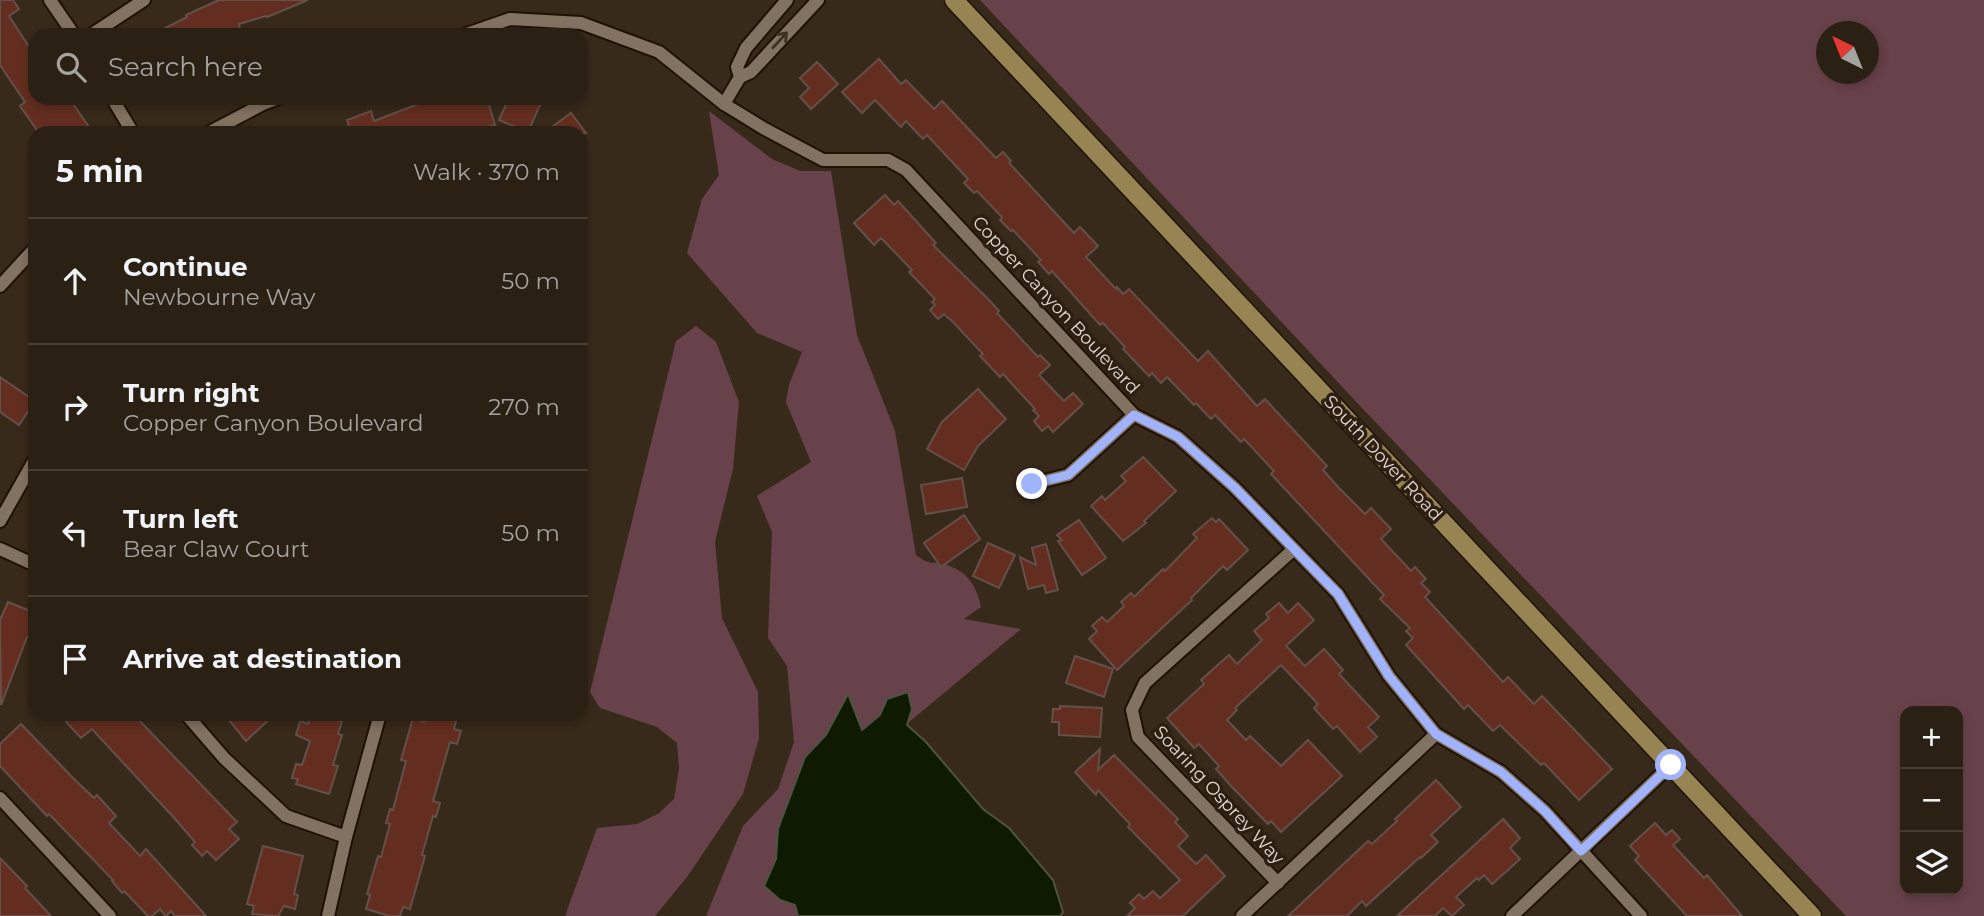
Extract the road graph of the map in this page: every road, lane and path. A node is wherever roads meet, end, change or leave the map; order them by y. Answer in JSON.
{"nodes":[{"id":1,"x":50,"y":0,"type":"edge"},
{"id":2,"x":144,"y":0,"type":"edge"},
{"id":3,"x":787,"y":0,"type":"edge"},
{"id":4,"x":818,"y":0,"type":"edge"},
{"id":5,"x":954,"y":0,"type":"edge"},
{"id":6,"x":69,"y":28,"type":"edge"},
{"id":7,"x":102,"y":28,"type":"edge"},
{"id":8,"x":484,"y":28,"type":"edge"},
{"id":9,"x":740,"y":77,"type":"junction"},
{"id":10,"x":724,"y":104,"type":"junction"},
{"id":11,"x":116,"y":105,"type":"edge"},
{"id":12,"x":261,"y":105,"type":"edge"},
{"id":13,"x":129,"y":126,"type":"edge"},
{"id":14,"x":221,"y":126,"type":"edge"},
{"id":15,"x":28,"y":256,"type":"edge"},
{"id":16,"x":0,"y":286,"type":"edge"},
{"id":17,"x":1134,"y":415,"type":"junction"},
{"id":18,"x":28,"y":471,"type":"edge"},
{"id":19,"x":1032,"y":484,"type":"dead end"},
{"id":20,"x":0,"y":521,"type":"edge"},
{"id":21,"x":0,"y":549,"type":"edge"},
{"id":22,"x":1294,"y":549,"type":"junction"},
{"id":23,"x":28,"y":562,"type":"edge"},
{"id":24,"x":192,"y":721,"type":"edge"},
{"id":25,"x":378,"y":721,"type":"edge"},
{"id":26,"x":1436,"y":734,"type":"junction"},
{"id":27,"x":1671,"y":765,"type":"junction"},
{"id":28,"x":0,"y":798,"type":"edge"},
{"id":29,"x":346,"y":837,"type":"junction"},
{"id":30,"x":1581,"y":851,"type":"junction"},
{"id":31,"x":1278,"y":883,"type":"junction"},
{"id":32,"x":110,"y":916,"type":"edge"},
{"id":33,"x":328,"y":916,"type":"edge"},
{"id":34,"x":1242,"y":916,"type":"edge"},
{"id":35,"x":1512,"y":916,"type":"edge"},
{"id":36,"x":1641,"y":916,"type":"edge"},
{"id":37,"x":1812,"y":916,"type":"edge"}],
"edges":[{"from":1,"to":6,"type":"street"},
{"from":2,"to":7,"type":"street"},
{"from":3,"to":9,"type":"street"},
{"from":9,"to":4,"type":"street","one_way":true},
{"from":5,"to":27,"type":"street","name":"South Dover Road"},
{"from":8,"to":10,"type":"street","name":"Copper Canyon Boulevard"},
{"from":9,"to":10,"type":"street"},
{"from":10,"to":17,"type":"street","name":"Copper Canyon Boulevard"},
{"from":11,"to":13,"type":"street"},
{"from":12,"to":14,"type":"street"},
{"from":15,"to":16,"type":"street"},
{"from":17,"to":19,"type":"street"},
{"from":17,"to":22,"type":"street","name":"Copper Canyon Boulevard"},
{"from":18,"to":20,"type":"street"},
{"from":21,"to":23,"type":"street"},
{"from":22,"to":26,"type":"street","name":"Copper Canyon Boulevard"},
{"from":22,"to":31,"type":"street","name":"Soaring Osprey Way"},
{"from":24,"to":29,"type":"street"},
{"from":25,"to":29,"type":"street"},
{"from":26,"to":30,"type":"street","name":"Copper Canyon Boulevard"},
{"from":26,"to":31,"type":"street"},
{"from":27,"to":30,"type":"street"},
{"from":27,"to":37,"type":"street","name":"South Dover Road"},
{"from":28,"to":32,"type":"street"},
{"from":29,"to":33,"type":"street"},
{"from":30,"to":35,"type":"street"},
{"from":30,"to":36,"type":"street","name":"Copper Canyon Boulevard"},
{"from":31,"to":34,"type":"street"}]}
